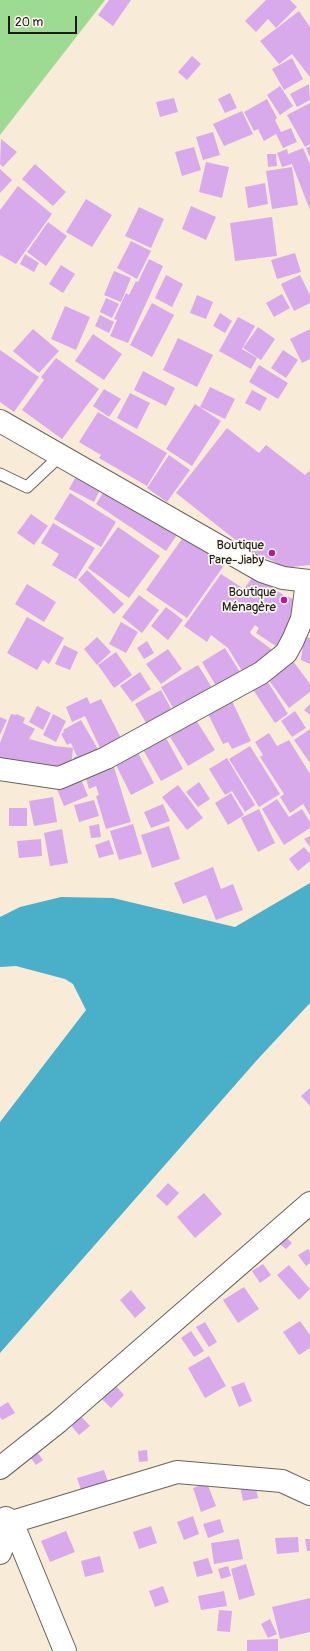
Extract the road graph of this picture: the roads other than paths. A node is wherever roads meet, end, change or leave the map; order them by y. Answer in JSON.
{"nodes":[{"id":1,"x":0,"y":421,"type":"edge"},
{"id":2,"x":61,"y":455,"type":"junction"},
{"id":3,"x":0,"y":474,"type":"edge"},
{"id":4,"x":309,"y":582,"type":"edge"},
{"id":5,"x":0,"y":770,"type":"edge"},
{"id":6,"x":310,"y":1203,"type":"edge"},
{"id":7,"x":0,"y":1468,"type":"edge"},
{"id":8,"x":310,"y":1494,"type":"edge"},
{"id":9,"x":6,"y":1518,"type":"edge"},
{"id":10,"x":0,"y":1553,"type":"edge"},
{"id":11,"x":65,"y":1651,"type":"edge"}],
"edges":[{"from":1,"to":2,"type":"street"},
{"from":2,"to":3,"type":"lane"},
{"from":2,"to":4,"type":"street"},
{"from":4,"to":5,"type":"street"},
{"from":6,"to":7,"type":"street"},
{"from":8,"to":9,"type":"street"},
{"from":9,"to":10,"type":"street"},
{"from":9,"to":11,"type":"street"}]}
